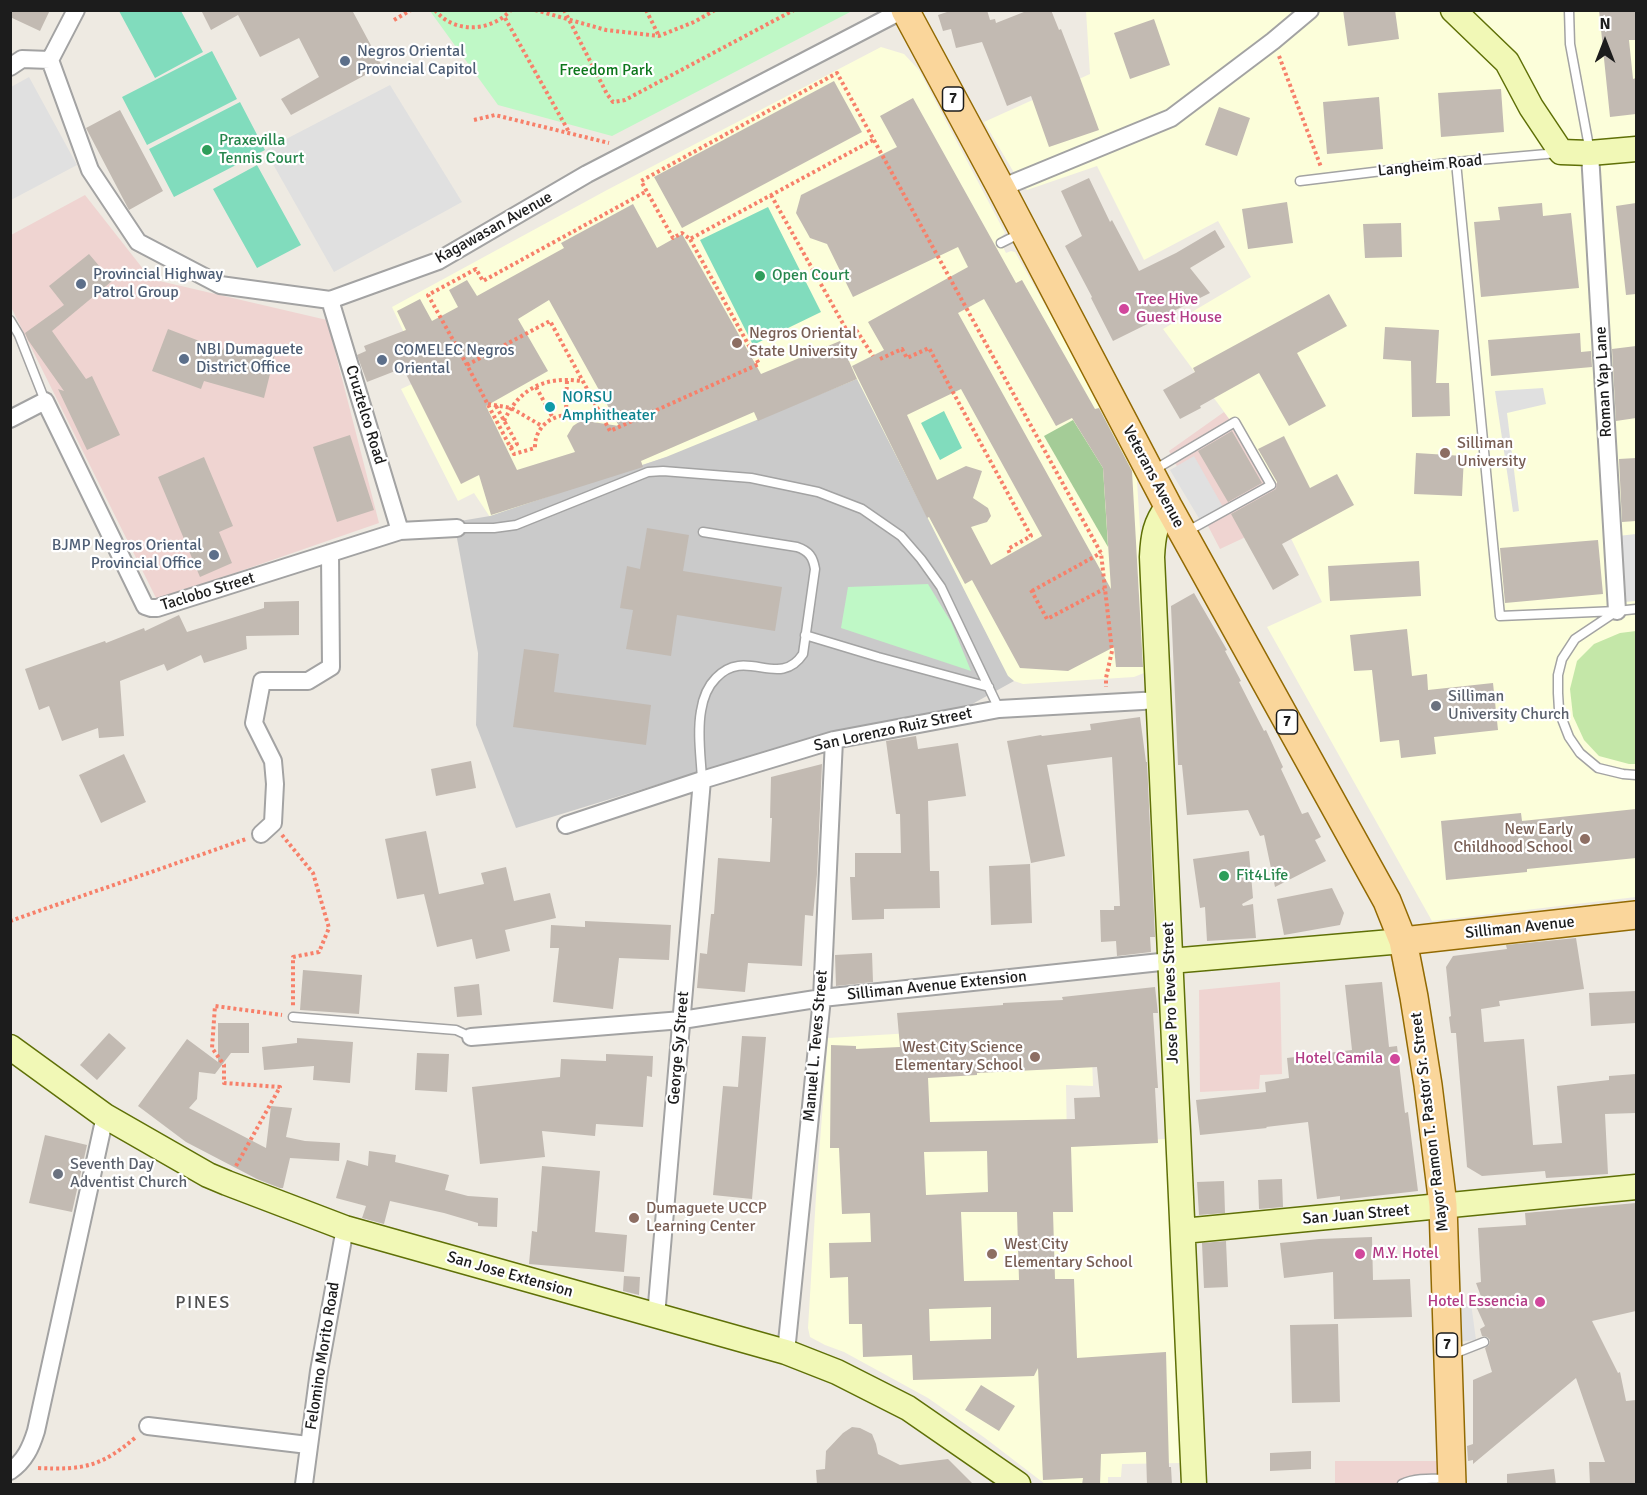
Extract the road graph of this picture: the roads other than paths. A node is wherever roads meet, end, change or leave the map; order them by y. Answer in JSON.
{"nodes":[{"id":1,"x":76,"y":10,"type":"edge"},
{"id":2,"x":904,"y":10,"type":"edge"},
{"id":3,"x":1310,"y":10,"type":"edge"},
{"id":4,"x":1453,"y":10,"type":"edge"},
{"id":5,"x":1569,"y":10,"type":"edge"},
{"id":6,"x":50,"y":60,"type":"junction"},
{"id":7,"x":10,"y":67,"type":"edge"},
{"id":8,"x":1636,"y":149,"type":"edge"},
{"id":9,"x":1561,"y":152,"type":"junction"},
{"id":10,"x":1590,"y":153,"type":"junction"},
{"id":11,"x":1456,"y":162,"type":"junction"},
{"id":12,"x":1300,"y":180,"type":"dead end"},
{"id":13,"x":1001,"y":188,"type":"junction"},
{"id":14,"x":330,"y":300,"type":"junction"},
{"id":15,"x":10,"y":320,"type":"edge"},
{"id":16,"x":45,"y":400,"type":"junction"},
{"id":17,"x":10,"y":419,"type":"edge"},
{"id":18,"x":1150,"y":473,"type":"junction"},
{"id":19,"x":1168,"y":506,"type":"junction"},
{"id":20,"x":457,"y":528,"type":"joint"},
{"id":21,"x":400,"y":531,"type":"junction"},
{"id":22,"x":703,"y":532,"type":"dead end"},
{"id":23,"x":1183,"y":534,"type":"junction"},
{"id":24,"x":330,"y":553,"type":"junction"},
{"id":25,"x":1636,"y":609,"type":"edge"},
{"id":26,"x":1617,"y":611,"type":"junction"},
{"id":27,"x":805,"y":635,"type":"junction"},
{"id":28,"x":989,"y":687,"type":"junction"},
{"id":29,"x":1160,"y":700,"type":"junction"},
{"id":30,"x":999,"y":709,"type":"junction"},
{"id":31,"x":834,"y":740,"type":"junction"},
{"id":32,"x":1636,"y":775,"type":"edge"},
{"id":33,"x":702,"y":780,"type":"junction"},
{"id":34,"x":566,"y":825,"type":"dead end"},
{"id":35,"x":267,"y":829,"type":"road end"},
{"id":36,"x":1636,"y":915,"type":"edge"},
{"id":37,"x":1403,"y":941,"type":"junction"},
{"id":38,"x":1170,"y":961,"type":"junction"},
{"id":39,"x":822,"y":998,"type":"junction"},
{"id":40,"x":293,"y":1017,"type":"road end"},
{"id":41,"x":682,"y":1020,"type":"junction"},
{"id":42,"x":471,"y":1037,"type":"joint"},
{"id":43,"x":10,"y":1047,"type":"edge"},
{"id":44,"x":105,"y":1116,"type":"junction"},
{"id":45,"x":1636,"y":1187,"type":"edge"},
{"id":46,"x":1443,"y":1205,"type":"junction"},
{"id":47,"x":345,"y":1228,"type":"junction"},
{"id":48,"x":1183,"y":1231,"type":"junction"},
{"id":49,"x":656,"y":1316,"type":"junction"},
{"id":50,"x":1484,"y":1342,"type":"dead end"},
{"id":51,"x":786,"y":1352,"type":"junction"},
{"id":52,"x":1448,"y":1356,"type":"junction"},
{"id":53,"x":148,"y":1426,"type":"road end"},
{"id":54,"x":308,"y":1445,"type":"junction"},
{"id":55,"x":15,"y":1468,"type":"edge"},
{"id":56,"x":1452,"y":1482,"type":"edge"},
{"id":57,"x":304,"y":1485,"type":"edge"},
{"id":58,"x":1018,"y":1485,"type":"edge"},
{"id":59,"x":1194,"y":1485,"type":"edge"},
{"id":60,"x":1402,"y":1485,"type":"edge"}],
"edges":[{"from":1,"to":6,"type":"street"},
{"from":2,"to":13,"type":"main road","name":"Veterans Avenue","number":"7"},
{"from":2,"to":14,"type":"street","name":"Kagawasan Avenue"},
{"from":3,"to":13,"type":"street"},
{"from":4,"to":9,"type":"street"},
{"from":5,"to":10,"type":"lane"},
{"from":6,"to":7,"type":"street"},
{"from":6,"to":14,"type":"street","name":"Kagawasan Avenue"},
{"from":8,"to":10,"type":"street","name":"Langheim Road"},
{"from":9,"to":10,"type":"street","name":"Langheim Road"},
{"from":9,"to":11,"type":"lane","name":"Langheim Road"},
{"from":10,"to":26,"type":"street","name":"Roman Yap Lane"},
{"from":11,"to":12,"type":"lane","name":"Langheim Road"},
{"from":11,"to":26,"type":"lane"},
{"from":13,"to":18,"type":"main road","name":"Veterans Avenue","number":"7"},
{"from":14,"to":21,"type":"street","name":"Cruztelco Road"},
{"from":15,"to":16,"type":"lane"},
{"from":16,"to":17,"type":"street"},
{"from":16,"to":24,"type":"street","name":"Taclobo Street"},
{"from":18,"to":19,"type":"main road","name":"Veterans Avenue","number":"7"},
{"from":18,"to":23,"type":"lane"},
{"from":19,"to":23,"type":"main road","name":"Veterans Avenue","number":"7"},
{"from":19,"to":29,"type":"street","name":"Jose Pro Teves Street"},
{"from":20,"to":21,"type":"street","name":"Taclobo Street"},
{"from":20,"to":28,"type":"lane"},
{"from":21,"to":24,"type":"street","name":"Taclobo Street"},
{"from":22,"to":27,"type":"lane"},
{"from":23,"to":37,"type":"main road","name":"Veterans Avenue","number":"7"},
{"from":24,"to":35,"type":"street"},
{"from":25,"to":26,"type":"lane"},
{"from":26,"to":32,"type":"lane"},
{"from":27,"to":28,"type":"lane"},
{"from":27,"to":33,"type":"lane"},
{"from":28,"to":30,"type":"lane"},
{"from":29,"to":30,"type":"street","name":"San Lorenzo Ruiz Street"},
{"from":29,"to":38,"type":"street","name":"Jose Pro Teves Street"},
{"from":30,"to":31,"type":"street","name":"San Lorenzo Ruiz Street"},
{"from":31,"to":33,"type":"street","name":"San Lorenzo Ruiz Street"},
{"from":31,"to":39,"type":"street","name":"Manuel L. Teves Street"},
{"from":33,"to":34,"type":"street","name":"San Lorenzo Ruiz Street"},
{"from":33,"to":41,"type":"street","name":"George Sy Street"},
{"from":36,"to":37,"type":"main road","name":"Silliman Avenue"},
{"from":37,"to":38,"type":"street","name":"Silliman Avenue Extension"},
{"from":37,"to":46,"type":"main road","name":"Mayor Ramon T. Pastor Sr. Street","number":"7"},
{"from":38,"to":39,"type":"street","name":"Silliman Avenue Extension"},
{"from":38,"to":48,"type":"street","name":"Jose Pro Teves Street"},
{"from":39,"to":41,"type":"street","name":"Silliman Avenue Extension"},
{"from":39,"to":51,"type":"street","name":"Manuel L. Teves Street"},
{"from":40,"to":42,"type":"lane"},
{"from":41,"to":42,"type":"street","name":"Silliman Avenue Extension"},
{"from":41,"to":49,"type":"street","name":"George Sy Street"},
{"from":43,"to":44,"type":"street","name":"San Jose Extension"},
{"from":44,"to":47,"type":"street","name":"San Jose Extension"},
{"from":44,"to":55,"type":"street"},
{"from":45,"to":46,"type":"street","name":"San Juan Street"},
{"from":46,"to":48,"type":"street","name":"San Juan Street"},
{"from":46,"to":52,"type":"main road","name":"Mayor Ramon T. Pastor Sr. Street","number":"7"},
{"from":47,"to":49,"type":"street","name":"San Jose Extension"},
{"from":47,"to":54,"type":"street","name":"Felomino Morito Road"},
{"from":48,"to":59,"type":"street","name":"Jose Pro Teves Street"},
{"from":49,"to":51,"type":"street","name":"San Jose Extension"},
{"from":50,"to":52,"type":"lane"},
{"from":51,"to":58,"type":"street","name":"San Jose Extension"},
{"from":52,"to":56,"type":"main road","name":"Mayor Ramon T. Pastor Sr. Street","number":"7"},
{"from":53,"to":54,"type":"street"},
{"from":54,"to":57,"type":"street","name":"Felomino Morito Road"},
{"from":56,"to":60,"type":"lane"}]}
